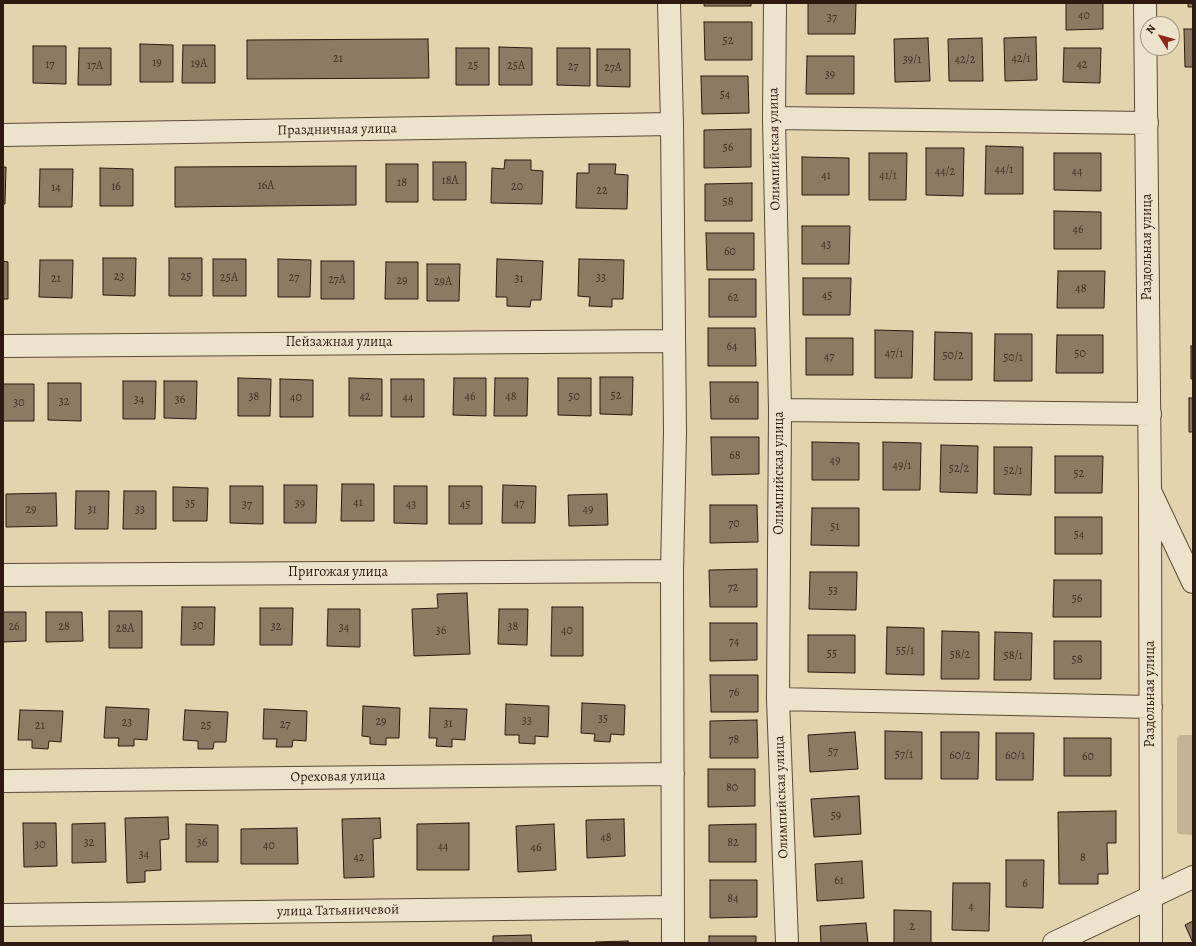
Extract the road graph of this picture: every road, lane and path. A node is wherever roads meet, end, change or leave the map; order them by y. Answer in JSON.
{"nodes":[{"id":1,"x":669,"y":3,"type":"edge"},
{"id":2,"x":775,"y":3,"type":"edge"},
{"id":3,"x":1146,"y":3,"type":"edge"},
{"id":4,"x":774,"y":118,"type":"junction"},
{"id":5,"x":1147,"y":123,"type":"junction"},
{"id":6,"x":672,"y":124,"type":"junction"},
{"id":7,"x":3,"y":135,"type":"edge"},
{"id":8,"x":674,"y":341,"type":"junction"},
{"id":9,"x":3,"y":346,"type":"edge"},
{"id":10,"x":780,"y":410,"type":"junction"},
{"id":11,"x":1150,"y":414,"type":"junction"},
{"id":12,"x":1150,"y":491,"type":"junction"},
{"id":13,"x":672,"y":571,"type":"junction"},
{"id":14,"x":3,"y":575,"type":"edge"},
{"id":15,"x":1193,"y":582,"type":"edge"},
{"id":16,"x":778,"y":699,"type":"junction"},
{"id":17,"x":1151,"y":707,"type":"junction"},
{"id":18,"x":673,"y":774,"type":"junction"},
{"id":19,"x":3,"y":781,"type":"edge"},
{"id":20,"x":1193,"y":877,"type":"edge"},
{"id":21,"x":1152,"y":897,"type":"junction"},
{"id":22,"x":672,"y":907,"type":"junction"},
{"id":23,"x":3,"y":915,"type":"edge"},
{"id":24,"x":673,"y":943,"type":"edge"},
{"id":25,"x":787,"y":943,"type":"edge"},
{"id":26,"x":1054,"y":943,"type":"edge"},
{"id":27,"x":1151,"y":943,"type":"edge"}],
"edges":[{"from":1,"to":6,"type":"street"},
{"from":2,"to":4,"type":"street","name":"Олимпийская улица"},
{"from":3,"to":5,"type":"street","name":"Раздольная улица"},
{"from":4,"to":5,"type":"street"},
{"from":4,"to":10,"type":"street","name":"Олимпийская улица"},
{"from":5,"to":11,"type":"street","name":"Раздольная улица"},
{"from":6,"to":7,"type":"street","name":"Праздничная улица"},
{"from":6,"to":8,"type":"street"},
{"from":8,"to":9,"type":"street","name":"Пейзажная улица"},
{"from":8,"to":13,"type":"street"},
{"from":10,"to":11,"type":"street"},
{"from":10,"to":16,"type":"street","name":"Олимпийская улица"},
{"from":11,"to":12,"type":"street","name":"Раздольная улица"},
{"from":12,"to":15,"type":"street","name":"Раздольная улица"},
{"from":12,"to":17,"type":"street","name":"Раздольная улица"},
{"from":13,"to":14,"type":"street","name":"Пригожая улица"},
{"from":13,"to":18,"type":"street"},
{"from":16,"to":17,"type":"street"},
{"from":16,"to":25,"type":"street","name":"Олимпийская улица"},
{"from":17,"to":21,"type":"street","name":"Раздольная улица"},
{"from":18,"to":19,"type":"street","name":"Ореховая улица"},
{"from":18,"to":22,"type":"street"},
{"from":20,"to":21,"type":"street"},
{"from":21,"to":26,"type":"street"},
{"from":21,"to":27,"type":"street","name":"Раздольная улица"},
{"from":22,"to":23,"type":"street","name":"улица Татьяничевой"},
{"from":22,"to":24,"type":"street"}]}
